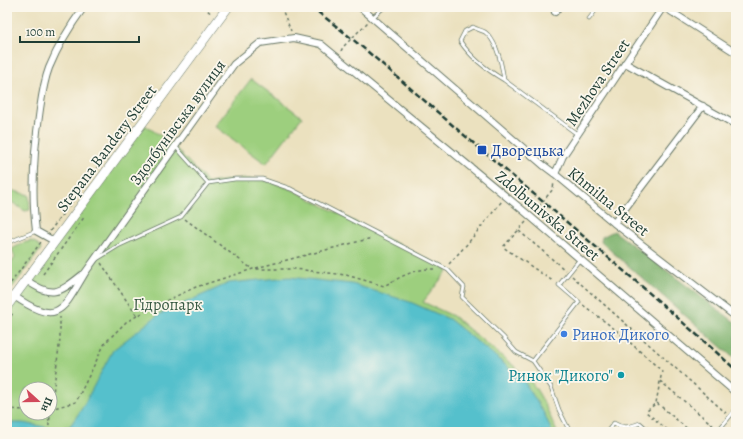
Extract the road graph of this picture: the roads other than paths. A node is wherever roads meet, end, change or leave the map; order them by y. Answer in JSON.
{"nodes":[{"id":1,"x":84,"y":7,"type":"edge"},
{"id":2,"x":228,"y":7,"type":"edge"},
{"id":3,"x":360,"y":7,"type":"edge"},
{"id":4,"x":384,"y":7,"type":"edge"},
{"id":5,"x":598,"y":7,"type":"edge"},
{"id":6,"x":664,"y":7,"type":"edge"},
{"id":7,"x":372,"y":18,"type":"junction"},
{"id":8,"x":589,"y":19,"type":"dead end"},
{"id":9,"x":736,"y":53,"type":"edge"},
{"id":10,"x":337,"y":58,"type":"joint"},
{"id":11,"x":625,"y":63,"type":"junction"},
{"id":12,"x":504,"y":80,"type":"junction"},
{"id":13,"x":703,"y":106,"type":"junction"},
{"id":14,"x":736,"y":124,"type":"edge"},
{"id":15,"x":577,"y":134,"type":"junction"},
{"id":16,"x":175,"y":146,"type":"junction"},
{"id":17,"x":555,"y":174,"type":"junction"},
{"id":18,"x":208,"y":183,"type":"junction"},
{"id":19,"x":614,"y":223,"type":"junction"},
{"id":20,"x":36,"y":231,"type":"junction"},
{"id":21,"x":54,"y":241,"type":"junction"},
{"id":22,"x":7,"y":243,"type":"edge"},
{"id":23,"x":580,"y":259,"type":"junction"},
{"id":24,"x":96,"y":260,"type":"junction"},
{"id":25,"x":85,"y":273,"type":"junction"},
{"id":26,"x":26,"y":280,"type":"junction"},
{"id":27,"x":14,"y":296,"type":"junction"},
{"id":28,"x":10,"y":310,"type":"edge"},
{"id":29,"x":736,"y":317,"type":"edge"},
{"id":30,"x":533,"y":361,"type":"junction"},
{"id":31,"x":736,"y":393,"type":"edge"},
{"id":32,"x":736,"y":409,"type":"edge"},
{"id":33,"x":718,"y":431,"type":"edge"},
{"id":34,"x":570,"y":432,"type":"edge"},
{"id":35,"x":607,"y":432,"type":"edge"},
{"id":36,"x":650,"y":432,"type":"edge"}],
"edges":[{"from":1,"to":20,"type":"street"},
{"from":2,"to":21,"type":"main road","name":"Stepana Bandery Street"},
{"from":3,"to":7,"type":"street","name":"Khmilna Street"},
{"from":4,"to":7,"type":"lane"},
{"from":5,"to":8,"type":"lane"},
{"from":6,"to":9,"type":"street"},
{"from":6,"to":11,"type":"street","name":"Mezhova Street"},
{"from":7,"to":17,"type":"street","name":"Khmilna Street"},
{"from":10,"to":16,"type":"street","name":"Здолбунівська вулиця"},
{"from":10,"to":23,"type":"street","name":"Zdolbunivska Street"},
{"from":11,"to":13,"type":"street"},
{"from":11,"to":15,"type":"street","name":"Mezhova Street"},
{"from":12,"to":12,"type":"lane"},
{"from":12,"to":15,"type":"lane"},
{"from":13,"to":14,"type":"street"},
{"from":13,"to":19,"type":"street"},
{"from":15,"to":17,"type":"street","name":"Mezhova Street"},
{"from":16,"to":18,"type":"lane"},
{"from":16,"to":24,"type":"street","name":"Здолбунівська вулиця"},
{"from":17,"to":19,"type":"street","name":"Khmilna Street"},
{"from":18,"to":24,"type":"lane"},
{"from":18,"to":30,"type":"lane"},
{"from":19,"to":29,"type":"street","name":"Khmilna Street"},
{"from":20,"to":21,"type":"street"},
{"from":20,"to":22,"type":"lane"},
{"from":21,"to":26,"type":"main road","name":"Stepana Bandery Street"},
{"from":23,"to":30,"type":"lane"},
{"from":23,"to":31,"type":"street","name":"Zdolbunivska Street"},
{"from":24,"to":25,"type":"street","name":"Здолбунівська вулиця"},
{"from":25,"to":26,"type":"street","name":"Здолбунівська вулиця"},
{"from":25,"to":27,"type":"street","name":"Здолбунівська вулиця"},
{"from":26,"to":27,"type":"main road","name":"Stepana Bandery Street"},
{"from":27,"to":28,"type":"main road","name":"Stepana Bandery Street"},
{"from":30,"to":34,"type":"lane"},
{"from":32,"to":33,"type":"lane"},
{"from":35,"to":36,"type":"lane"}]}
